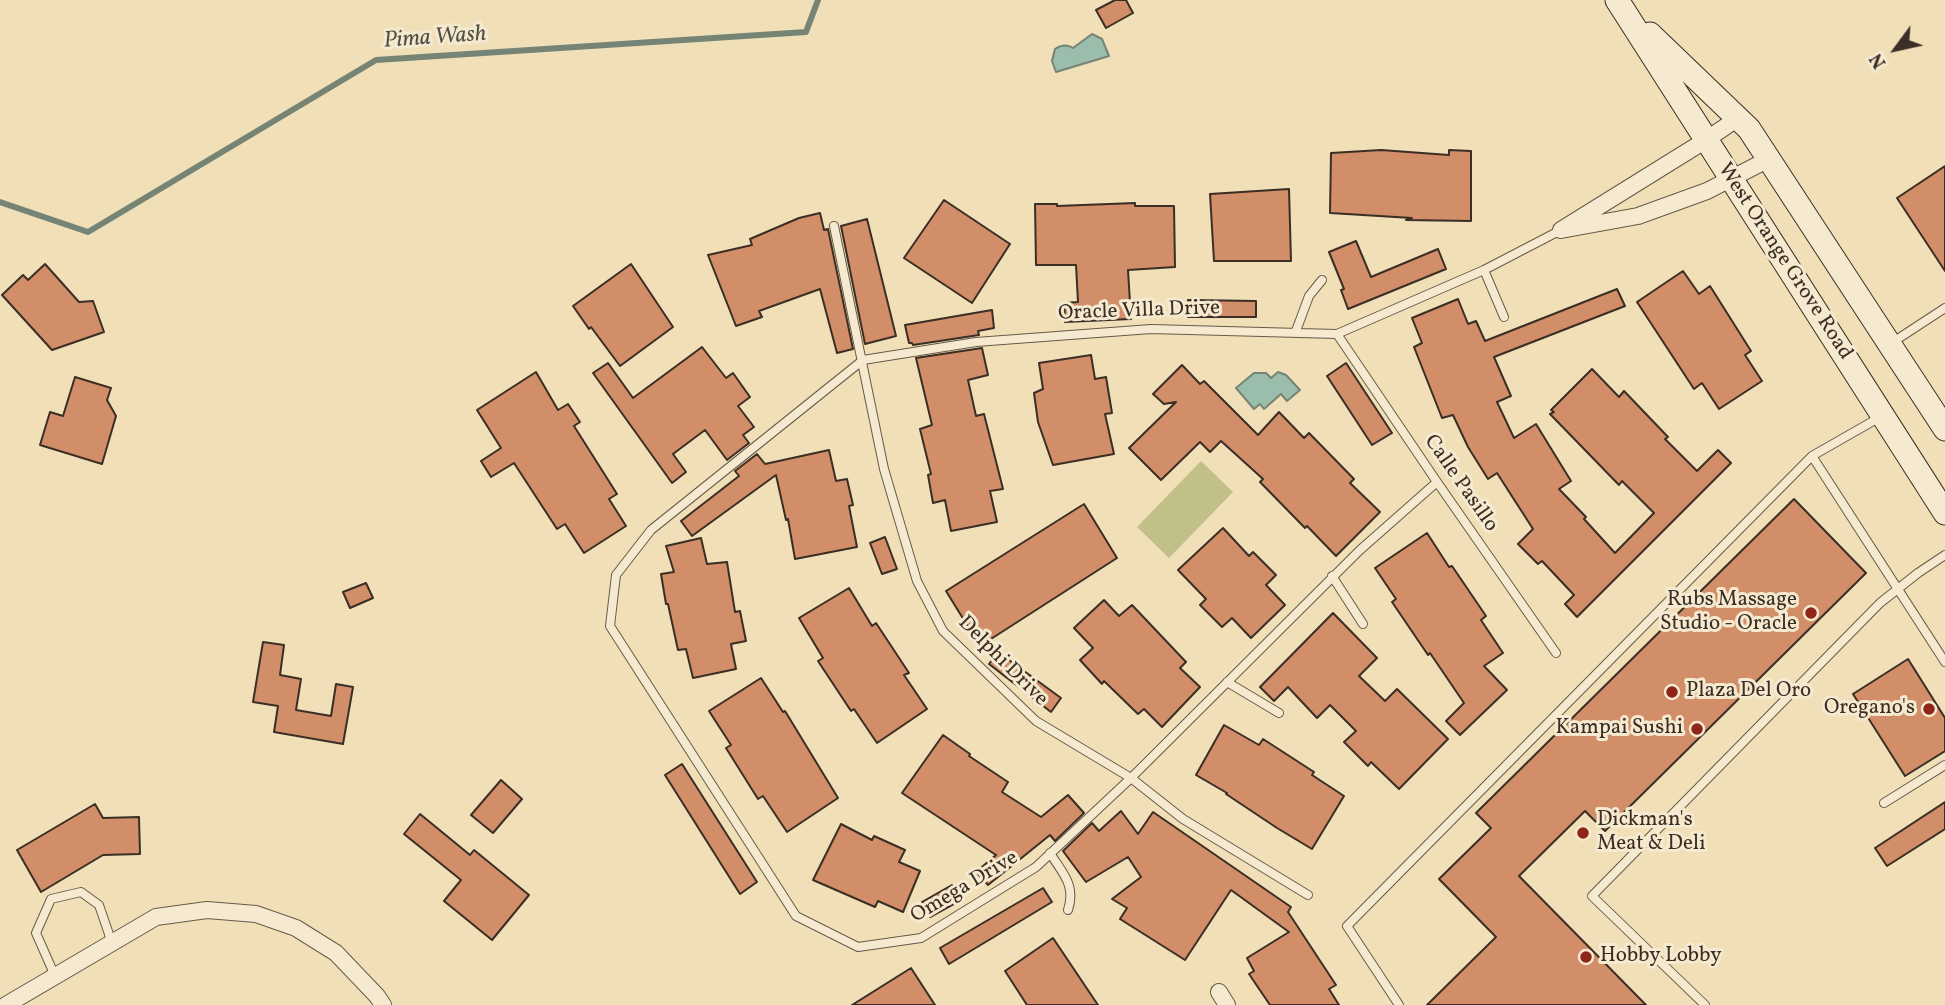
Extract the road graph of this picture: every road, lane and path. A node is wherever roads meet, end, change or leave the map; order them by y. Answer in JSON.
{"nodes":[{"id":1,"x":1621,"y":5,"type":"edge"},
{"id":2,"x":1738,"y":118,"type":"junction"},
{"id":3,"x":1706,"y":140,"type":"junction"},
{"id":4,"x":1769,"y":159,"type":"junction"},
{"id":5,"x":1731,"y":178,"type":"junction"},
{"id":6,"x":834,"y":226,"type":"dead end"},
{"id":7,"x":1561,"y":230,"type":"junction"},
{"id":8,"x":1484,"y":270,"type":"junction"},
{"id":9,"x":1322,"y":280,"type":"dead end"},
{"id":10,"x":1945,"y":308,"type":"edge"},
{"id":11,"x":1504,"y":317,"type":"dead end"},
{"id":12,"x":1296,"y":331,"type":"junction"},
{"id":13,"x":1337,"y":334,"type":"junction"},
{"id":14,"x":1890,"y":344,"type":"junction"},
{"id":15,"x":863,"y":360,"type":"junction"},
{"id":16,"x":1883,"y":415,"type":"junction"},
{"id":17,"x":1945,"y":429,"type":"edge"},
{"id":18,"x":1812,"y":456,"type":"junction"},
{"id":19,"x":733,"y":464,"type":"joint"},
{"id":20,"x":1437,"y":482,"type":"junction"},
{"id":21,"x":1945,"y":513,"type":"edge"},
{"id":22,"x":1945,"y":555,"type":"edge"},
{"id":23,"x":1332,"y":576,"type":"junction"},
{"id":24,"x":1898,"y":588,"type":"junction"},
{"id":25,"x":1363,"y":624,"type":"dead end"},
{"id":26,"x":1556,"y":653,"type":"dead end"},
{"id":27,"x":1945,"y":662,"type":"edge"},
{"id":28,"x":1227,"y":682,"type":"junction"},
{"id":29,"x":1279,"y":713,"type":"dead end"},
{"id":30,"x":1945,"y":765,"type":"edge"},
{"id":31,"x":1131,"y":778,"type":"junction"},
{"id":32,"x":1884,"y":803,"type":"dead end"},
{"id":33,"x":1050,"y":853,"type":"junction"},
{"id":34,"x":1308,"y":895,"type":"dead end"},
{"id":35,"x":1068,"y":910,"type":"dead end"},
{"id":36,"x":112,"y":943,"type":"junction"},
{"id":37,"x":55,"y":976,"type":"junction"},
{"id":38,"x":6,"y":1005,"type":"edge"},
{"id":39,"x":383,"y":1005,"type":"edge"},
{"id":40,"x":1399,"y":1005,"type":"edge"},
{"id":41,"x":1705,"y":1005,"type":"edge"}],
"edges":[{"from":1,"to":2,"type":"main road","name":"West Orange Grove Road"},
{"from":1,"to":3,"type":"main road","name":"West Orange Grove Road"},
{"from":2,"to":3,"type":"street","name":"Oracle Villa Drive"},
{"from":2,"to":4,"type":"main road","name":"West Orange Grove Road"},
{"from":3,"to":5,"type":"main road","name":"West Orange Grove Road"},
{"from":3,"to":7,"type":"street","name":"Oracle Villa Drive"},
{"from":4,"to":5,"type":"street","name":"Oracle Villa Drive"},
{"from":4,"to":14,"type":"main road","name":"West Orange Grove Road"},
{"from":5,"to":7,"type":"street","name":"Oracle Villa Drive"},
{"from":5,"to":16,"type":"main road","name":"West Orange Grove Road"},
{"from":6,"to":15,"type":"lane","name":"Delphi Drive"},
{"from":7,"to":8,"type":"lane","name":"Oracle Villa Drive"},
{"from":8,"to":11,"type":"lane"},
{"from":8,"to":13,"type":"lane","name":"Oracle Villa Drive"},
{"from":9,"to":12,"type":"lane"},
{"from":10,"to":14,"type":"lane"},
{"from":12,"to":13,"type":"lane","name":"Oracle Villa Drive"},
{"from":12,"to":15,"type":"lane","name":"Oracle Villa Drive"},
{"from":13,"to":20,"type":"lane","name":"Calle Pasillo"},
{"from":14,"to":17,"type":"main road","name":"West Orange Grove Road"},
{"from":15,"to":19,"type":"lane","name":"Oracle Villa Drive"},
{"from":15,"to":31,"type":"lane","name":"Delphi Drive"},
{"from":16,"to":18,"type":"lane"},
{"from":16,"to":21,"type":"main road","name":"West Orange Grove Road"},
{"from":18,"to":24,"type":"lane"},
{"from":18,"to":40,"type":"lane"},
{"from":19,"to":33,"type":"lane","name":"Omega Drive"},
{"from":20,"to":23,"type":"lane","name":"Omega Drive"},
{"from":20,"to":26,"type":"lane","name":"Calle Pasillo"},
{"from":22,"to":24,"type":"lane"},
{"from":23,"to":25,"type":"lane"},
{"from":23,"to":28,"type":"lane","name":"Omega Drive"},
{"from":24,"to":27,"type":"lane"},
{"from":24,"to":41,"type":"lane"},
{"from":28,"to":29,"type":"lane"},
{"from":28,"to":31,"type":"lane","name":"Omega Drive"},
{"from":30,"to":32,"type":"lane"},
{"from":31,"to":33,"type":"lane","name":"Omega Drive"},
{"from":31,"to":34,"type":"lane","name":"Delphi Drive"},
{"from":33,"to":35,"type":"lane"},
{"from":36,"to":37,"type":"street"},
{"from":36,"to":37,"type":"lane"},
{"from":36,"to":39,"type":"street"},
{"from":37,"to":38,"type":"street"}]}
